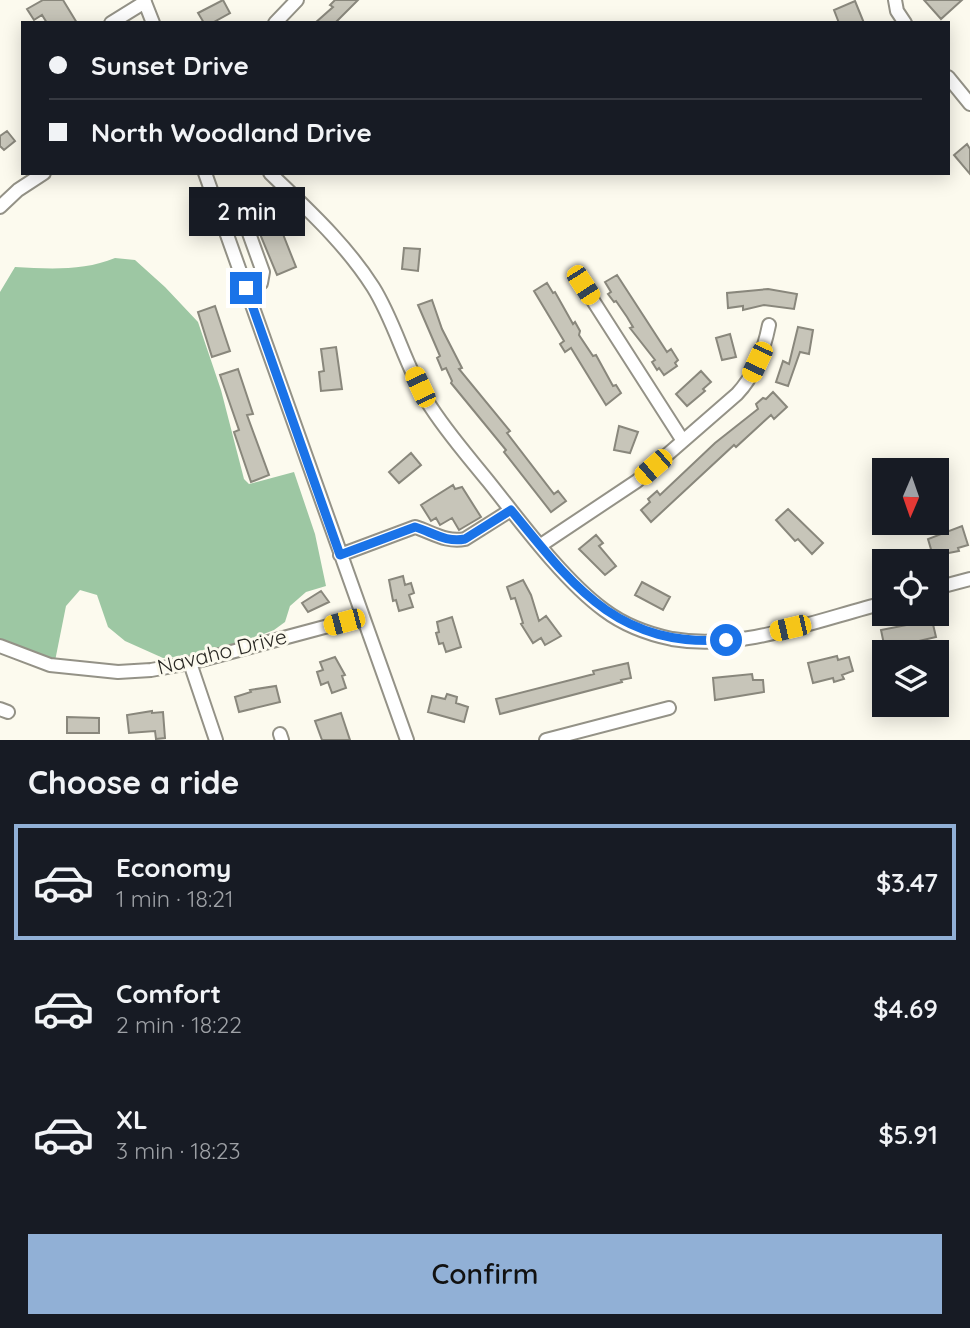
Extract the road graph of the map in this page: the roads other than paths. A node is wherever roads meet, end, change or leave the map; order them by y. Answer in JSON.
{"nodes":[{"id":1,"x":297,"y":0,"type":"edge"},
{"id":2,"x":895,"y":0,"type":"edge"},
{"id":3,"x":145,"y":1,"type":"edge"},
{"id":4,"x":114,"y":21,"type":"edge"},
{"id":5,"x":152,"y":21,"type":"edge"},
{"id":6,"x":277,"y":21,"type":"edge"},
{"id":7,"x":904,"y":21,"type":"edge"},
{"id":8,"x":950,"y":79,"type":"edge"},
{"id":9,"x":970,"y":104,"type":"edge"},
{"id":10,"x":41,"y":175,"type":"edge"},
{"id":11,"x":206,"y":175,"type":"edge"},
{"id":12,"x":272,"y":175,"type":"edge"},
{"id":13,"x":0,"y":207,"type":"edge"},
{"id":14,"x":223,"y":226,"type":"junction"},
{"id":15,"x":258,"y":258,"type":"junction"},
{"id":16,"x":237,"y":265,"type":"junction"},
{"id":17,"x":583,"y":285,"type":"dead end"},
{"id":18,"x":246,"y":288,"type":"junction"},
{"id":19,"x":769,"y":325,"type":"dead end"},
{"id":20,"x":684,"y":440,"type":"junction"},
{"id":21,"x":511,"y":510,"type":"junction"},
{"id":22,"x":541,"y":545,"type":"junction"},
{"id":23,"x":340,"y":555,"type":"junction"},
{"id":24,"x":970,"y":579,"type":"edge"},
{"id":25,"x":949,"y":585,"type":"edge"},
{"id":26,"x":872,"y":606,"type":"edge"},
{"id":27,"x":362,"y":617,"type":"junction"},
{"id":28,"x":0,"y":646,"type":"edge"},
{"id":29,"x":190,"y":663,"type":"junction"},
{"id":30,"x":668,"y":708,"type":"dead end"},
{"id":31,"x":216,"y":740,"type":"edge"},
{"id":32,"x":407,"y":740,"type":"edge"},
{"id":33,"x":546,"y":740,"type":"edge"}],
"edges":[{"from":1,"to":6,"type":"street"},
{"from":2,"to":7,"type":"street"},
{"from":3,"to":4,"type":"street"},
{"from":3,"to":5,"type":"street"},
{"from":8,"to":9,"type":"street"},
{"from":10,"to":13,"type":"street"},
{"from":11,"to":14,"type":"street"},
{"from":12,"to":21,"type":"street"},
{"from":14,"to":15,"type":"street"},
{"from":14,"to":16,"type":"street"},
{"from":15,"to":16,"type":"street"},
{"from":15,"to":18,"type":"street"},
{"from":16,"to":18,"type":"street"},
{"from":17,"to":20,"type":"street"},
{"from":18,"to":23,"type":"street"},
{"from":19,"to":20,"type":"street"},
{"from":20,"to":22,"type":"street"},
{"from":21,"to":22,"type":"street"},
{"from":21,"to":23,"type":"street"},
{"from":22,"to":26,"type":"street"},
{"from":23,"to":27,"type":"street"},
{"from":24,"to":25,"type":"street"},
{"from":27,"to":29,"type":"street","name":"Navaho Drive"},
{"from":27,"to":32,"type":"street"},
{"from":28,"to":29,"type":"street","name":"Navaho Drive"},
{"from":29,"to":31,"type":"street"},
{"from":30,"to":33,"type":"street"}]}
